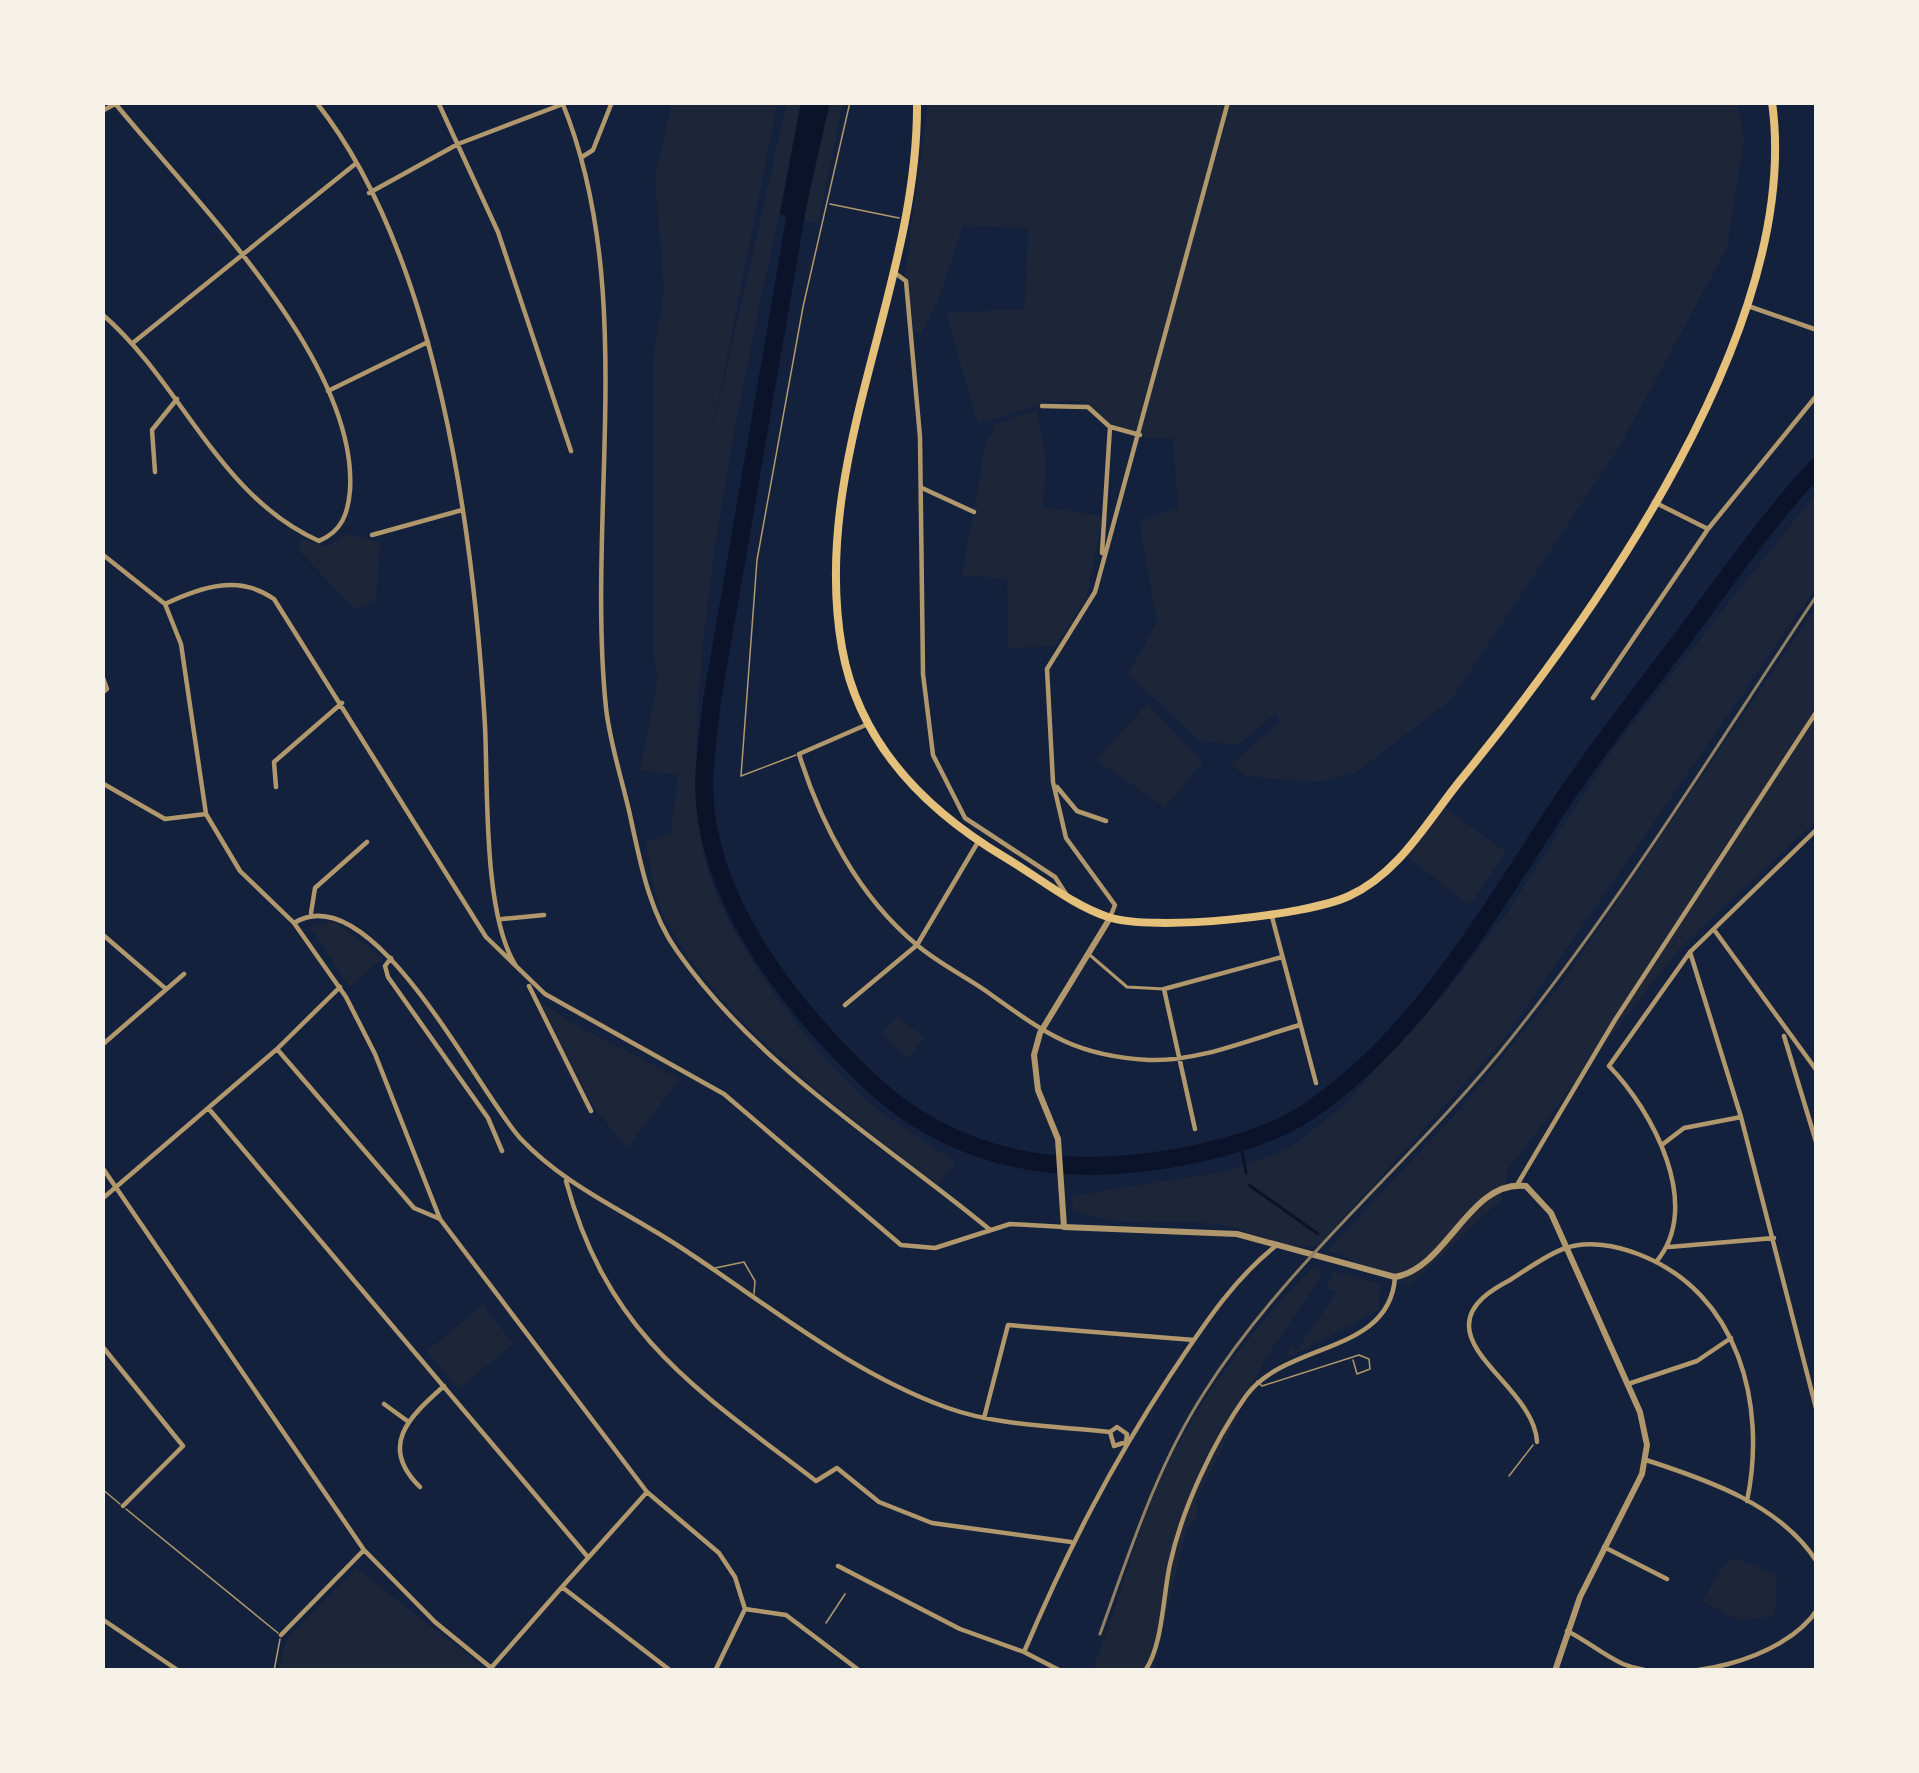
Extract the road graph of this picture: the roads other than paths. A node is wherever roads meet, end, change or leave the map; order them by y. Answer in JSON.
{"nodes":[{"id":1,"x":316,"y":102,"type":"edge"},
{"id":2,"x":438,"y":102,"type":"edge"},
{"id":3,"x":612,"y":102,"type":"edge"},
{"id":4,"x":850,"y":102,"type":"edge"},
{"id":5,"x":917,"y":102,"type":"edge"},
{"id":6,"x":1228,"y":102,"type":"edge"},
{"id":7,"x":1772,"y":102,"type":"edge"},
{"id":8,"x":114,"y":103,"type":"edge"},
{"id":9,"x":563,"y":103,"type":"edge"},
{"id":10,"x":102,"y":111,"type":"edge"},
{"id":11,"x":458,"y":144,"type":"junction"},
{"id":12,"x":582,"y":157,"type":"junction"},
{"id":13,"x":354,"y":165,"type":"junction"},
{"id":14,"x":369,"y":193,"type":"junction"},
{"id":15,"x":826,"y":203,"type":"junction"},
{"id":16,"x":907,"y":220,"type":"junction"},
{"id":17,"x":238,"y":254,"type":"junction"},
{"id":18,"x":895,"y":272,"type":"junction"},
{"id":19,"x":1748,"y":306,"type":"junction"},
{"id":20,"x":102,"y":314,"type":"edge"},
{"id":21,"x":1817,"y":331,"type":"edge"},
{"id":22,"x":134,"y":342,"type":"junction"},
{"id":23,"x":428,"y":342,"type":"junction"},
{"id":24,"x":328,"y":391,"type":"junction"},
{"id":25,"x":1817,"y":395,"type":"edge"},
{"id":26,"x":177,"y":399,"type":"junction"},
{"id":27,"x":1042,"y":406,"type":"dead end"},
{"id":28,"x":1109,"y":427,"type":"junction"},
{"id":29,"x":1140,"y":435,"type":"junction"},
{"id":30,"x":571,"y":451,"type":"dead end"},
{"id":31,"x":155,"y":472,"type":"dead end"},
{"id":32,"x":922,"y":488,"type":"junction"},
{"id":33,"x":1654,"y":502,"type":"junction"},
{"id":34,"x":461,"y":510,"type":"junction"},
{"id":35,"x":974,"y":512,"type":"dead end"},
{"id":36,"x":1708,"y":529,"type":"junction"},
{"id":37,"x":372,"y":536,"type":"dead end"},
{"id":38,"x":102,"y":554,"type":"edge"},
{"id":39,"x":1103,"y":559,"type":"junction"},
{"id":40,"x":165,"y":604,"type":"junction"},
{"id":41,"x":102,"y":675,"type":"edge"},
{"id":42,"x":102,"y":693,"type":"edge"},
{"id":43,"x":1593,"y":698,"type":"dead end"},
{"id":44,"x":342,"y":703,"type":"junction"},
{"id":45,"x":1817,"y":711,"type":"edge"},
{"id":46,"x":868,"y":724,"type":"junction"},
{"id":47,"x":799,"y":754,"type":"junction"},
{"id":48,"x":1053,"y":782,"type":"junction"},
{"id":49,"x":102,"y":783,"type":"edge"},
{"id":50,"x":276,"y":787,"type":"dead end"},
{"id":51,"x":206,"y":814,"type":"junction"},
{"id":52,"x":1106,"y":821,"type":"dead end"},
{"id":53,"x":1817,"y":829,"type":"edge"},
{"id":54,"x":367,"y":842,"type":"dead end"},
{"id":55,"x":978,"y":842,"type":"junction"},
{"id":56,"x":1066,"y":894,"type":"junction"},
{"id":57,"x":311,"y":913,"type":"junction"},
{"id":58,"x":1271,"y":914,"type":"junction"},
{"id":59,"x":544,"y":915,"type":"dead end"},
{"id":60,"x":1111,"y":918,"type":"junction"},
{"id":61,"x":502,"y":920,"type":"junction"},
{"id":62,"x":294,"y":923,"type":"junction"},
{"id":63,"x":1714,"y":930,"type":"junction"},
{"id":64,"x":102,"y":934,"type":"edge"},
{"id":65,"x":917,"y":945,"type":"junction"},
{"id":66,"x":1690,"y":952,"type":"junction"},
{"id":67,"x":1090,"y":954,"type":"junction"},
{"id":68,"x":1282,"y":957,"type":"junction"},
{"id":69,"x":391,"y":958,"type":"junction"},
{"id":70,"x":184,"y":974,"type":"dead end"},
{"id":71,"x":527,"y":981,"type":"junction"},
{"id":72,"x":340,"y":987,"type":"junction"},
{"id":73,"x":166,"y":989,"type":"junction"},
{"id":74,"x":1164,"y":989,"type":"junction"},
{"id":75,"x":845,"y":1004,"type":"dead end"},
{"id":76,"x":1300,"y":1025,"type":"junction"},
{"id":77,"x":1781,"y":1029,"type":"junction"},
{"id":78,"x":1040,"y":1033,"type":"junction"},
{"id":79,"x":102,"y":1045,"type":"edge"},
{"id":80,"x":277,"y":1049,"type":"junction"},
{"id":81,"x":1180,"y":1058,"type":"junction"},
{"id":82,"x":1588,"y":1065,"type":"junction"},
{"id":83,"x":1609,"y":1066,"type":"junction"},
{"id":84,"x":1817,"y":1071,"type":"edge"},
{"id":85,"x":1316,"y":1083,"type":"dead end"},
{"id":86,"x":209,"y":1109,"type":"junction"},
{"id":87,"x":591,"y":1111,"type":"dead end"},
{"id":88,"x":1741,"y":1117,"type":"junction"},
{"id":89,"x":1195,"y":1129,"type":"dead end"},
{"id":90,"x":1662,"y":1144,"type":"junction"},
{"id":91,"x":1817,"y":1145,"type":"edge"},
{"id":92,"x":502,"y":1151,"type":"dead end"},
{"id":93,"x":102,"y":1167,"type":"edge"},
{"id":94,"x":566,"y":1179,"type":"junction"},
{"id":95,"x":1517,"y":1185,"type":"junction"},
{"id":96,"x":118,"y":1186,"type":"junction"},
{"id":97,"x":102,"y":1199,"type":"edge"},
{"id":98,"x":440,"y":1219,"type":"junction"},
{"id":99,"x":1064,"y":1227,"type":"junction"},
{"id":100,"x":989,"y":1229,"type":"junction"},
{"id":101,"x":1774,"y":1238,"type":"junction"},
{"id":102,"x":1276,"y":1245,"type":"junction"},
{"id":103,"x":1567,"y":1247,"type":"junction"},
{"id":104,"x":1669,"y":1247,"type":"junction"},
{"id":105,"x":1656,"y":1262,"type":"junction"},
{"id":106,"x":711,"y":1268,"type":"junction"},
{"id":107,"x":1395,"y":1277,"type":"junction"},
{"id":108,"x":754,"y":1298,"type":"junction"},
{"id":109,"x":1733,"y":1337,"type":"junction"},
{"id":110,"x":1194,"y":1340,"type":"junction"},
{"id":111,"x":102,"y":1346,"type":"edge"},
{"id":112,"x":1353,"y":1360,"type":"dead end"},
{"id":113,"x":1258,"y":1381,"type":"junction"},
{"id":114,"x":1628,"y":1384,"type":"junction"},
{"id":115,"x":444,"y":1386,"type":"junction"},
{"id":116,"x":384,"y":1404,"type":"dead end"},
{"id":117,"x":1817,"y":1412,"type":"edge"},
{"id":118,"x":984,"y":1418,"type":"junction"},
{"id":119,"x":406,"y":1420,"type":"junction"},
{"id":120,"x":1110,"y":1432,"type":"junction"},
{"id":121,"x":1126,"y":1442,"type":"junction"},
{"id":122,"x":1537,"y":1442,"type":"joint"},
{"id":123,"x":1645,"y":1460,"type":"junction"},
{"id":124,"x":1509,"y":1476,"type":"dead end"},
{"id":125,"x":420,"y":1487,"type":"dead end"},
{"id":126,"x":102,"y":1489,"type":"edge"},
{"id":127,"x":646,"y":1492,"type":"junction"},
{"id":128,"x":1748,"y":1501,"type":"junction"},
{"id":129,"x":123,"y":1506,"type":"junction"},
{"id":130,"x":1814,"y":1536,"type":"dead end"},
{"id":131,"x":1803,"y":1540,"type":"junction"},
{"id":132,"x":1071,"y":1542,"type":"junction"},
{"id":133,"x":1604,"y":1547,"type":"junction"},
{"id":134,"x":364,"y":1550,"type":"junction"},
{"id":135,"x":587,"y":1556,"type":"junction"},
{"id":136,"x":1817,"y":1562,"type":"edge"},
{"id":137,"x":838,"y":1566,"type":"dead end"},
{"id":138,"x":1667,"y":1580,"type":"dead end"},
{"id":139,"x":562,"y":1587,"type":"junction"},
{"id":140,"x":844,"y":1594,"type":"dead end"},
{"id":141,"x":746,"y":1609,"type":"junction"},
{"id":142,"x":1817,"y":1610,"type":"edge"},
{"id":143,"x":102,"y":1619,"type":"edge"},
{"id":144,"x":826,"y":1623,"type":"dead end"},
{"id":145,"x":1567,"y":1631,"type":"junction"},
{"id":146,"x":281,"y":1635,"type":"junction"},
{"id":147,"x":1024,"y":1652,"type":"junction"},
{"id":148,"x":1716,"y":1668,"type":"edge"},
{"id":149,"x":492,"y":1670,"type":"edge"},
{"id":150,"x":855,"y":1670,"type":"edge"},
{"id":151,"x":1643,"y":1670,"type":"edge"},
{"id":152,"x":178,"y":1671,"type":"edge"},
{"id":153,"x":274,"y":1671,"type":"edge"},
{"id":154,"x":671,"y":1671,"type":"edge"},
{"id":155,"x":715,"y":1671,"type":"edge"},
{"id":156,"x":1061,"y":1671,"type":"edge"},
{"id":157,"x":1144,"y":1671,"type":"edge"},
{"id":158,"x":1555,"y":1671,"type":"edge"}],
"edges":[{"from":1,"to":13,"type":"street"},
{"from":2,"to":11,"type":"street"},
{"from":3,"to":12,"type":"street"},
{"from":4,"to":15,"type":"lane"},
{"from":5,"to":16,"type":"main road"},
{"from":6,"to":29,"type":"street"},
{"from":7,"to":19,"type":"main road"},
{"from":8,"to":10,"type":"street"},
{"from":8,"to":17,"type":"street"},
{"from":9,"to":11,"type":"street"},
{"from":9,"to":12,"type":"street"},
{"from":11,"to":14,"type":"street"},
{"from":11,"to":30,"type":"street"},
{"from":12,"to":100,"type":"street"},
{"from":13,"to":14,"type":"street"},
{"from":13,"to":17,"type":"street"},
{"from":14,"to":23,"type":"street"},
{"from":15,"to":16,"type":"lane"},
{"from":15,"to":47,"type":"lane"},
{"from":16,"to":18,"type":"main road"},
{"from":17,"to":22,"type":"street"},
{"from":17,"to":24,"type":"street"},
{"from":18,"to":32,"type":"street"},
{"from":18,"to":46,"type":"main road"},
{"from":19,"to":21,"type":"street"},
{"from":19,"to":33,"type":"main road"},
{"from":20,"to":22,"type":"street"},
{"from":22,"to":26,"type":"street"},
{"from":23,"to":24,"type":"street"},
{"from":23,"to":34,"type":"street"},
{"from":24,"to":26,"type":"street"},
{"from":25,"to":36,"type":"street"},
{"from":26,"to":31,"type":"street"},
{"from":27,"to":28,"type":"street"},
{"from":28,"to":29,"type":"street"},
{"from":28,"to":39,"type":"street"},
{"from":29,"to":39,"type":"street"},
{"from":32,"to":35,"type":"street"},
{"from":32,"to":56,"type":"street"},
{"from":33,"to":36,"type":"street"},
{"from":33,"to":58,"type":"main road"},
{"from":34,"to":37,"type":"street"},
{"from":34,"to":61,"type":"street"},
{"from":36,"to":43,"type":"street"},
{"from":38,"to":40,"type":"street"},
{"from":39,"to":48,"type":"street"},
{"from":40,"to":44,"type":"street"},
{"from":40,"to":51,"type":"street"},
{"from":41,"to":42,"type":"street"},
{"from":44,"to":50,"type":"street"},
{"from":44,"to":71,"type":"street"},
{"from":45,"to":82,"type":"street"},
{"from":46,"to":47,"type":"street"},
{"from":46,"to":55,"type":"main road"},
{"from":47,"to":65,"type":"street"},
{"from":48,"to":52,"type":"street"},
{"from":48,"to":60,"type":"street"},
{"from":49,"to":51,"type":"street"},
{"from":51,"to":62,"type":"street"},
{"from":53,"to":63,"type":"street"},
{"from":54,"to":57,"type":"street"},
{"from":55,"to":56,"type":"main road"},
{"from":55,"to":65,"type":"street"},
{"from":56,"to":60,"type":"main road"},
{"from":57,"to":62,"type":"street"},
{"from":57,"to":69,"type":"street"},
{"from":58,"to":60,"type":"main road"},
{"from":58,"to":68,"type":"street"},
{"from":59,"to":61,"type":"street"},
{"from":60,"to":67,"type":"street"},
{"from":61,"to":71,"type":"street"},
{"from":62,"to":72,"type":"street"},
{"from":63,"to":66,"type":"street"},
{"from":63,"to":77,"type":"street"},
{"from":64,"to":73,"type":"street"},
{"from":65,"to":75,"type":"street"},
{"from":65,"to":78,"type":"street"},
{"from":66,"to":83,"type":"street"},
{"from":66,"to":88,"type":"street"},
{"from":67,"to":74,"type":"street"},
{"from":67,"to":78,"type":"street"},
{"from":68,"to":74,"type":"street"},
{"from":68,"to":76,"type":"street"},
{"from":69,"to":92,"type":"street"},
{"from":69,"to":94,"type":"street"},
{"from":70,"to":73,"type":"street"},
{"from":71,"to":87,"type":"street"},
{"from":71,"to":100,"type":"street"},
{"from":72,"to":80,"type":"street"},
{"from":72,"to":98,"type":"street"},
{"from":73,"to":79,"type":"street"},
{"from":74,"to":81,"type":"street"},
{"from":76,"to":81,"type":"street"},
{"from":76,"to":85,"type":"street"},
{"from":77,"to":84,"type":"street"},
{"from":77,"to":91,"type":"street"},
{"from":78,"to":81,"type":"street"},
{"from":78,"to":99,"type":"street"},
{"from":80,"to":86,"type":"street"},
{"from":80,"to":98,"type":"street"},
{"from":81,"to":89,"type":"street"},
{"from":82,"to":83,"type":"street"},
{"from":82,"to":95,"type":"street"},
{"from":83,"to":90,"type":"street"},
{"from":86,"to":96,"type":"street"},
{"from":86,"to":115,"type":"street"},
{"from":88,"to":90,"type":"street"},
{"from":88,"to":101,"type":"street"},
{"from":90,"to":104,"type":"street"},
{"from":93,"to":96,"type":"street"},
{"from":94,"to":106,"type":"street"},
{"from":94,"to":132,"type":"street"},
{"from":95,"to":103,"type":"street"},
{"from":95,"to":107,"type":"street"},
{"from":96,"to":97,"type":"street"},
{"from":96,"to":134,"type":"street"},
{"from":98,"to":127,"type":"street"},
{"from":99,"to":100,"type":"street"},
{"from":99,"to":102,"type":"street"},
{"from":101,"to":104,"type":"street"},
{"from":101,"to":117,"type":"street"},
{"from":102,"to":107,"type":"street"},
{"from":102,"to":110,"type":"street"},
{"from":103,"to":105,"type":"street"},
{"from":103,"to":114,"type":"street"},
{"from":103,"to":122,"type":"street"},
{"from":104,"to":105,"type":"street"},
{"from":105,"to":109,"type":"street"},
{"from":106,"to":108,"type":"street"},
{"from":106,"to":108,"type":"lane"},
{"from":107,"to":113,"type":"street"},
{"from":108,"to":118,"type":"street"},
{"from":109,"to":114,"type":"street"},
{"from":109,"to":128,"type":"street"},
{"from":110,"to":118,"type":"street"},
{"from":110,"to":121,"type":"street"},
{"from":111,"to":129,"type":"street"},
{"from":112,"to":113,"type":"lane"},
{"from":113,"to":157,"type":"street"},
{"from":114,"to":123,"type":"street"},
{"from":115,"to":119,"type":"street"},
{"from":115,"to":135,"type":"street"},
{"from":116,"to":119,"type":"street"},
{"from":118,"to":120,"type":"street"},
{"from":119,"to":125,"type":"street"},
{"from":120,"to":121,"type":"street"},
{"from":120,"to":121,"type":"street"},
{"from":121,"to":132,"type":"street"},
{"from":122,"to":124,"type":"lane"},
{"from":123,"to":128,"type":"street"},
{"from":123,"to":133,"type":"street"},
{"from":126,"to":129,"type":"lane"},
{"from":127,"to":135,"type":"street"},
{"from":127,"to":141,"type":"street"},
{"from":128,"to":131,"type":"street"},
{"from":129,"to":146,"type":"lane"},
{"from":130,"to":131,"type":"street"},
{"from":131,"to":136,"type":"street"},
{"from":132,"to":147,"type":"street"},
{"from":133,"to":138,"type":"street"},
{"from":133,"to":145,"type":"street"},
{"from":134,"to":146,"type":"street"},
{"from":134,"to":149,"type":"street"},
{"from":135,"to":139,"type":"street"},
{"from":137,"to":147,"type":"street"},
{"from":139,"to":149,"type":"street"},
{"from":139,"to":154,"type":"street"},
{"from":140,"to":144,"type":"lane"},
{"from":141,"to":150,"type":"street"},
{"from":141,"to":155,"type":"street"},
{"from":142,"to":148,"type":"street"},
{"from":143,"to":152,"type":"street"},
{"from":145,"to":151,"type":"street"},
{"from":145,"to":158,"type":"street"},
{"from":146,"to":153,"type":"lane"},
{"from":147,"to":156,"type":"street"},
{"from":148,"to":151,"type":"street"}]}
